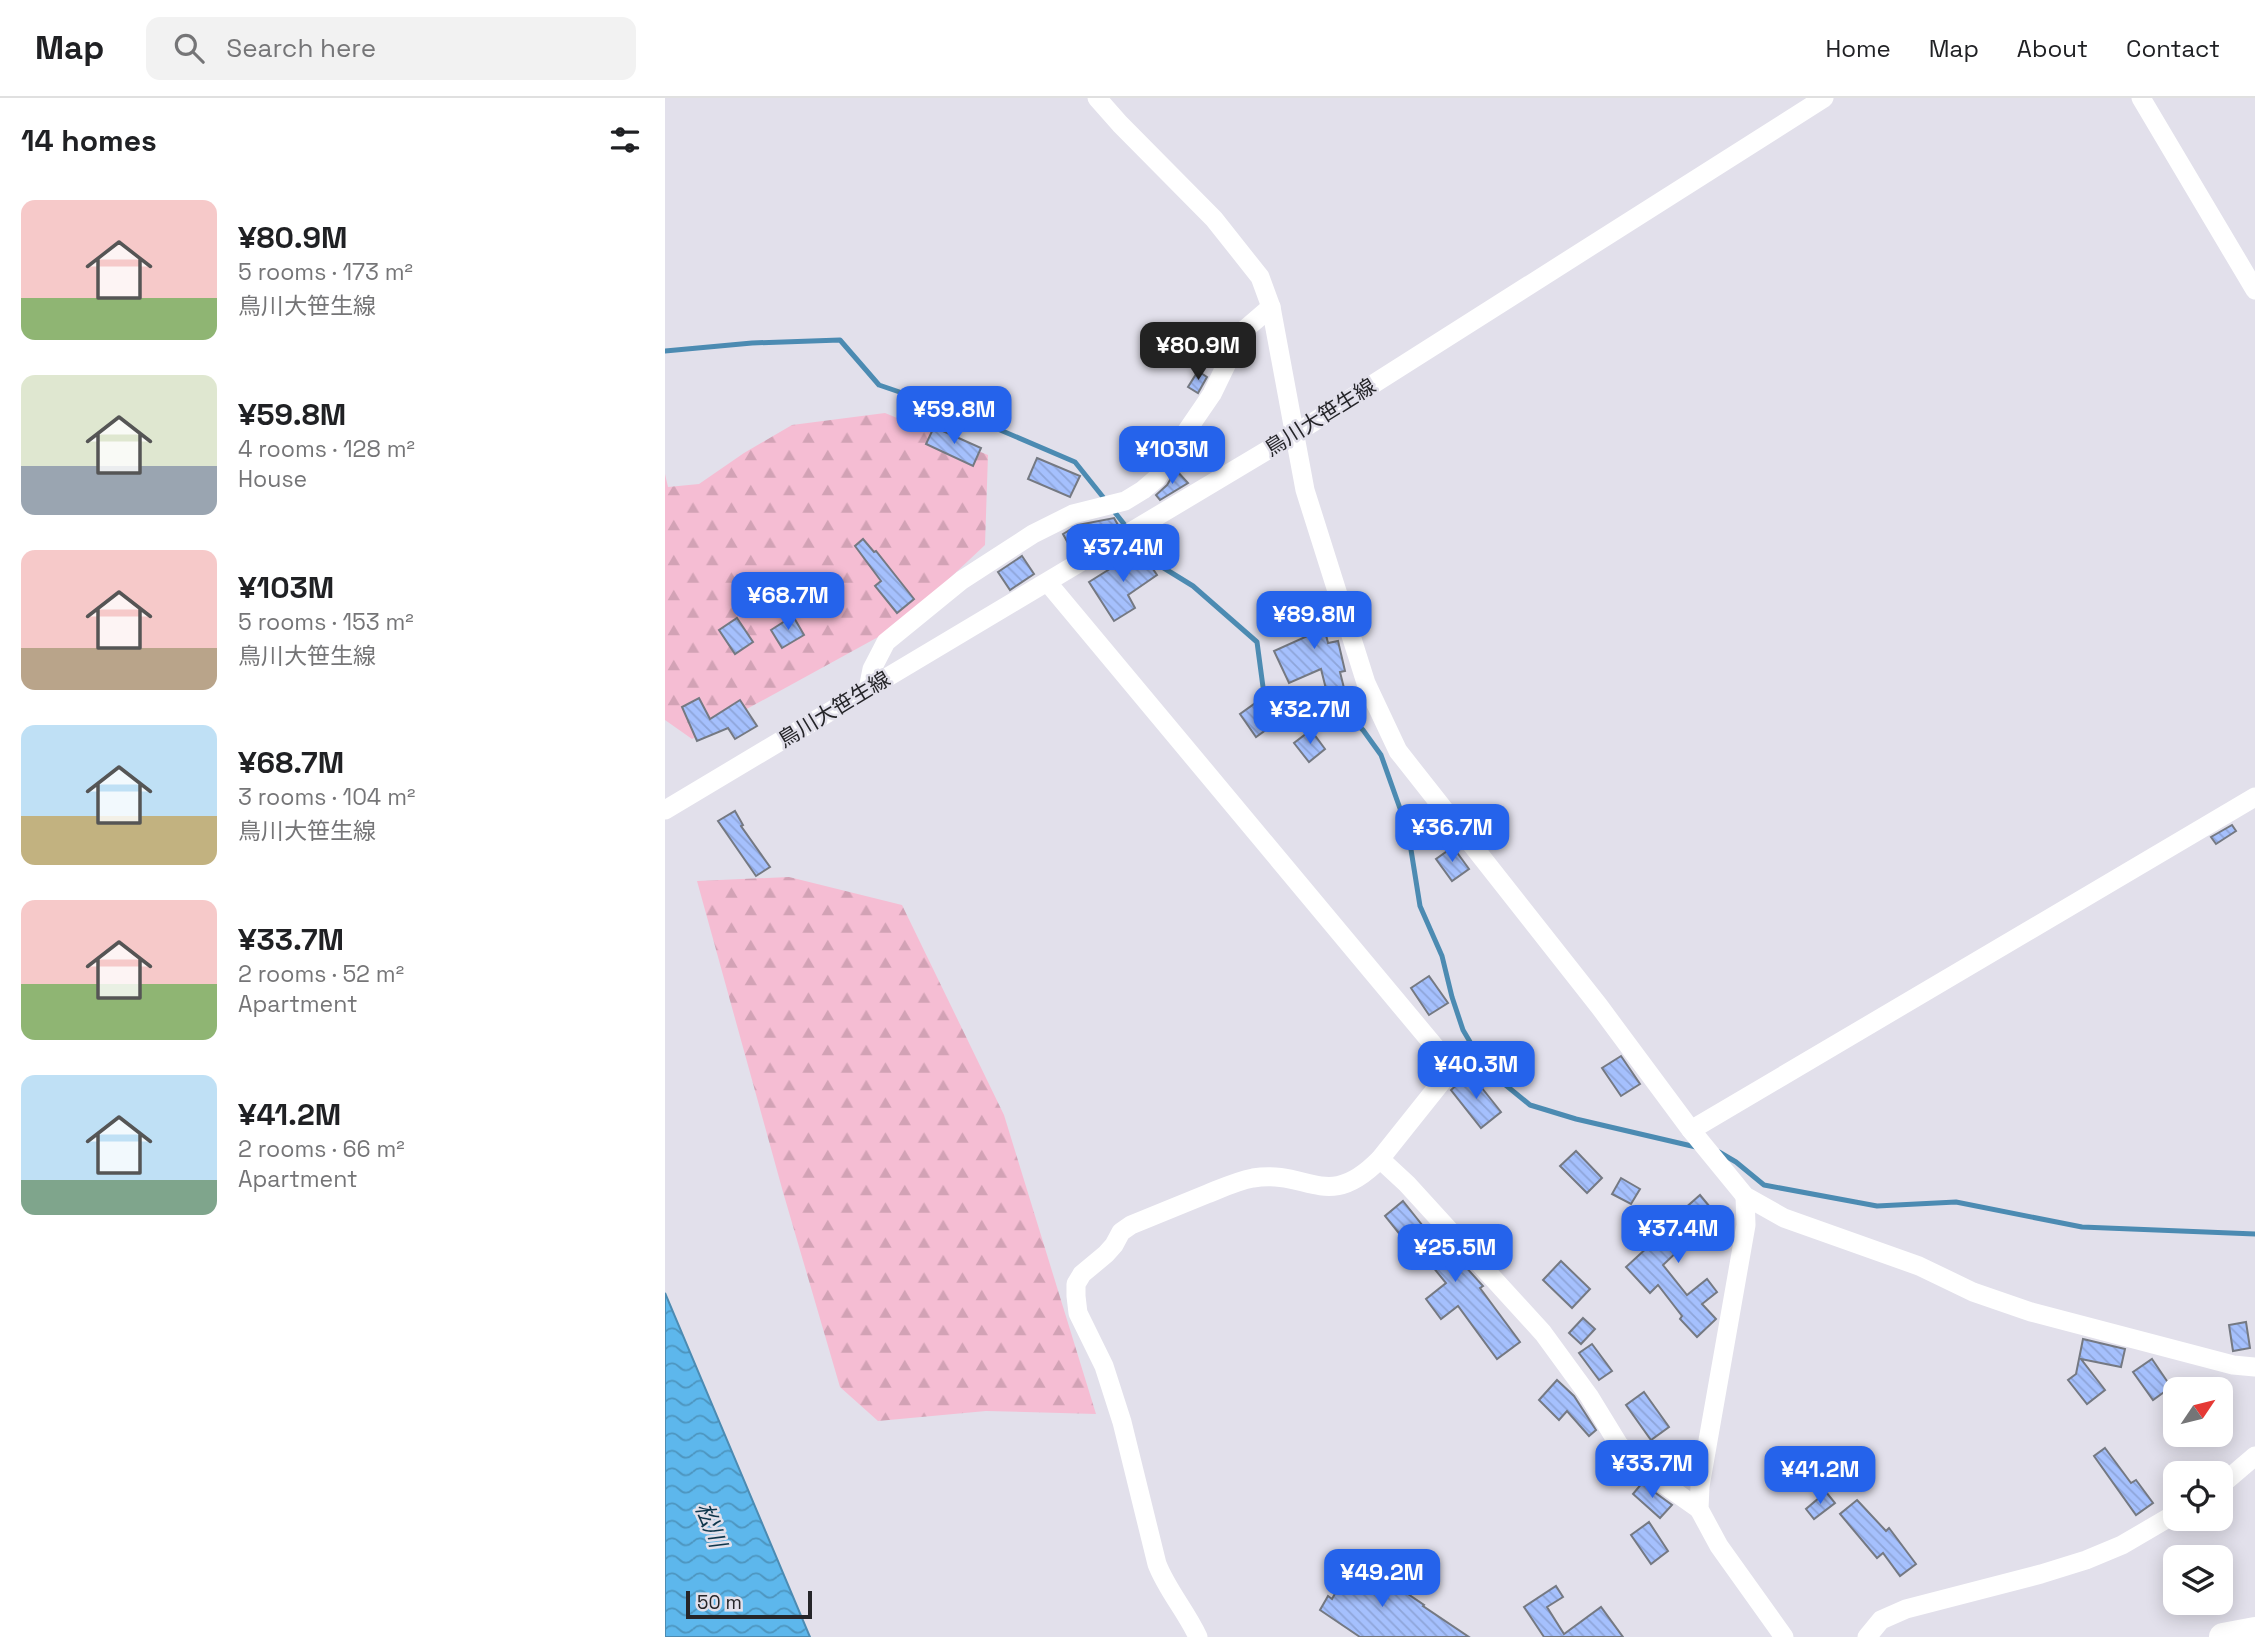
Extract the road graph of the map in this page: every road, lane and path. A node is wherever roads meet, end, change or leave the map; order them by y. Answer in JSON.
{"nodes":[{"id":1,"x":1097,"y":98,"type":"edge"},
{"id":2,"x":2141,"y":98,"type":"edge"},
{"id":3,"x":1816,"y":100,"type":"edge"},
{"id":4,"x":2255,"y":290,"type":"edge"},
{"id":5,"x":1271,"y":307,"type":"junction"},
{"id":6,"x":1293,"y":435,"type":"junction"},
{"id":7,"x":1048,"y":583,"type":"junction"},
{"id":8,"x":868,"y":689,"type":"junction"},
{"id":9,"x":2255,"y":797,"type":"edge"},
{"id":10,"x":665,"y":810,"type":"edge"},
{"id":11,"x":1694,"y":1134,"type":"junction"},
{"id":12,"x":1380,"y":1158,"type":"junction"},
{"id":13,"x":1745,"y":1196,"type":"junction"},
{"id":14,"x":2255,"y":1367,"type":"edge"},
{"id":15,"x":2255,"y":1457,"type":"edge"},
{"id":16,"x":2233,"y":1475,"type":"edge"},
{"id":17,"x":1699,"y":1509,"type":"junction"},
{"id":18,"x":2163,"y":1521,"type":"edge"},
{"id":19,"x":2255,"y":1631,"type":"edge"},
{"id":20,"x":1198,"y":1637,"type":"edge"},
{"id":21,"x":1784,"y":1637,"type":"edge"},
{"id":22,"x":1867,"y":1637,"type":"edge"},
{"id":23,"x":2223,"y":1637,"type":"edge"}],
"edges":[{"from":1,"to":5,"type":"street"},
{"from":2,"to":4,"type":"street"},
{"from":3,"to":6,"type":"street","name":"鳥川大笹生線"},
{"from":5,"to":6,"type":"street"},
{"from":5,"to":8,"type":"street"},
{"from":6,"to":7,"type":"street","name":"鳥川大笹生線"},
{"from":6,"to":11,"type":"street"},
{"from":7,"to":8,"type":"street","name":"鳥川大笹生線"},
{"from":7,"to":12,"type":"street"},
{"from":8,"to":10,"type":"street","name":"鳥川大笹生線"},
{"from":9,"to":11,"type":"street"},
{"from":11,"to":13,"type":"street"},
{"from":12,"to":17,"type":"street"},
{"from":12,"to":20,"type":"street"},
{"from":13,"to":14,"type":"street"},
{"from":13,"to":17,"type":"street"},
{"from":15,"to":16,"type":"street"},
{"from":17,"to":21,"type":"street"},
{"from":18,"to":22,"type":"street"},
{"from":19,"to":23,"type":"highway"}]}
